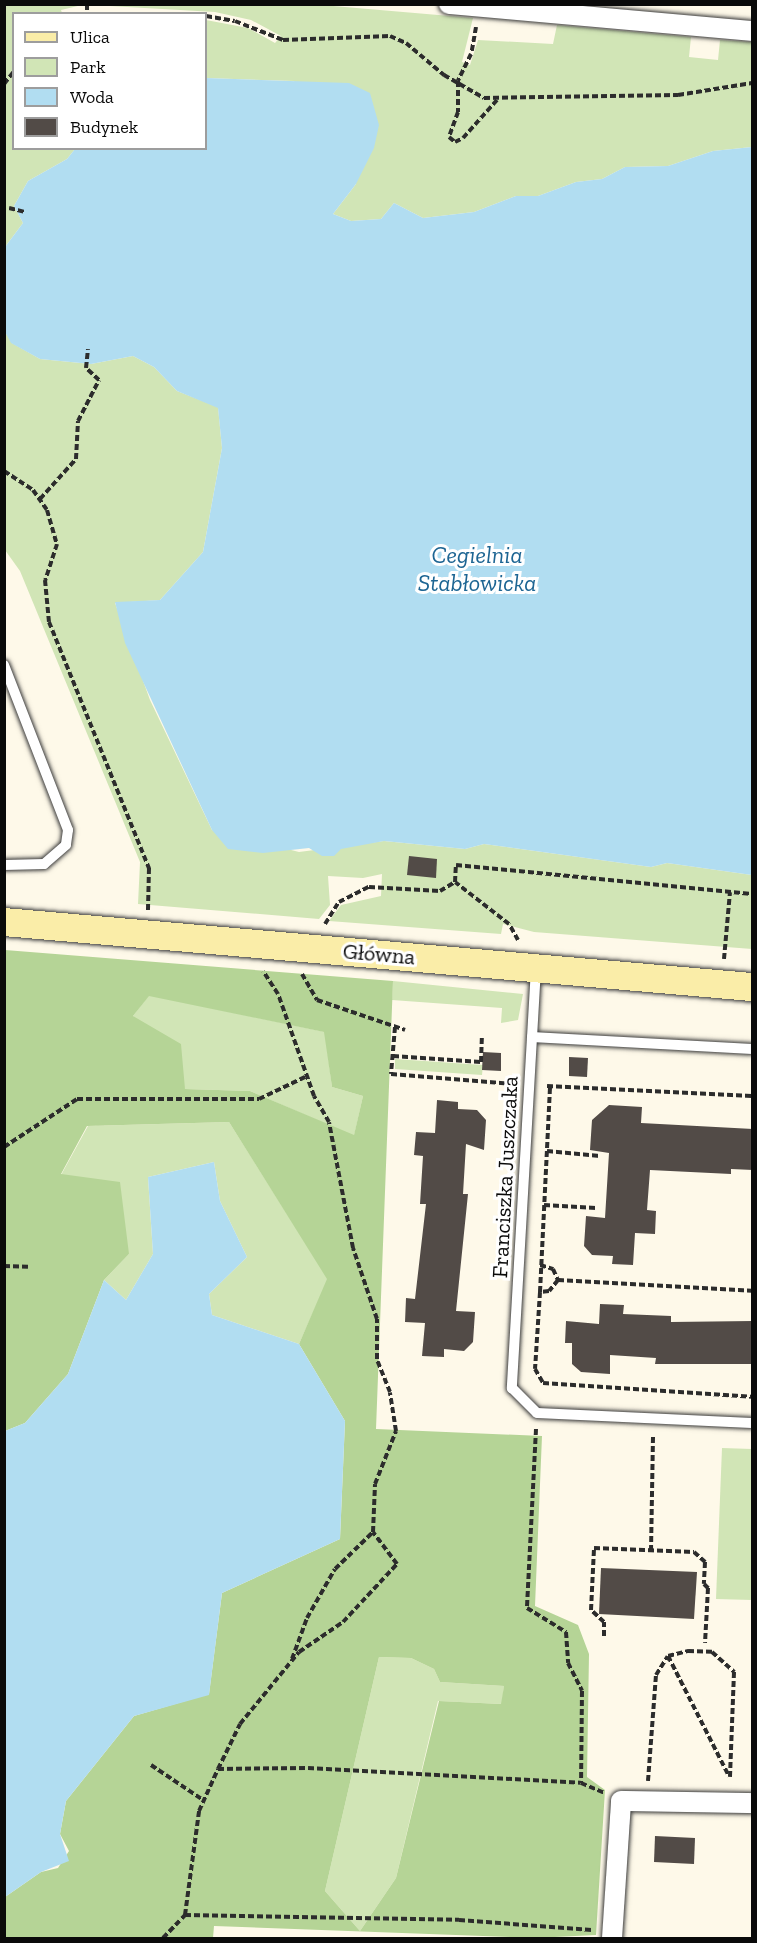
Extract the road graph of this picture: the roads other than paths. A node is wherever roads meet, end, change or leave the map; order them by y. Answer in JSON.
{"nodes":[{"id":1,"x":449,"y":4,"type":"edge"},
{"id":2,"x":753,"y":32,"type":"edge"},
{"id":3,"x":4,"y":665,"type":"edge"},
{"id":4,"x":4,"y":865,"type":"edge"},
{"id":5,"x":4,"y":922,"type":"edge"},
{"id":6,"x":527,"y":958,"type":"junction"},
{"id":7,"x":753,"y":987,"type":"edge"},
{"id":8,"x":532,"y":1037,"type":"junction"},
{"id":9,"x":753,"y":1049,"type":"edge"},
{"id":10,"x":753,"y":1424,"type":"edge"},
{"id":11,"x":753,"y":1803,"type":"edge"},
{"id":12,"x":612,"y":1935,"type":"edge"}],
"edges":[{"from":1,"to":2,"type":"street"},
{"from":3,"to":4,"type":"lane"},
{"from":5,"to":6,"type":"street","name":"Główna"},
{"from":6,"to":7,"type":"street","name":"Główna"},
{"from":6,"to":8,"type":"lane","name":"Franciszka Juszczaka"},
{"from":8,"to":9,"type":"lane"},
{"from":8,"to":10,"type":"lane","name":"Franciszka Juszczaka"},
{"from":11,"to":12,"type":"street"}]}
